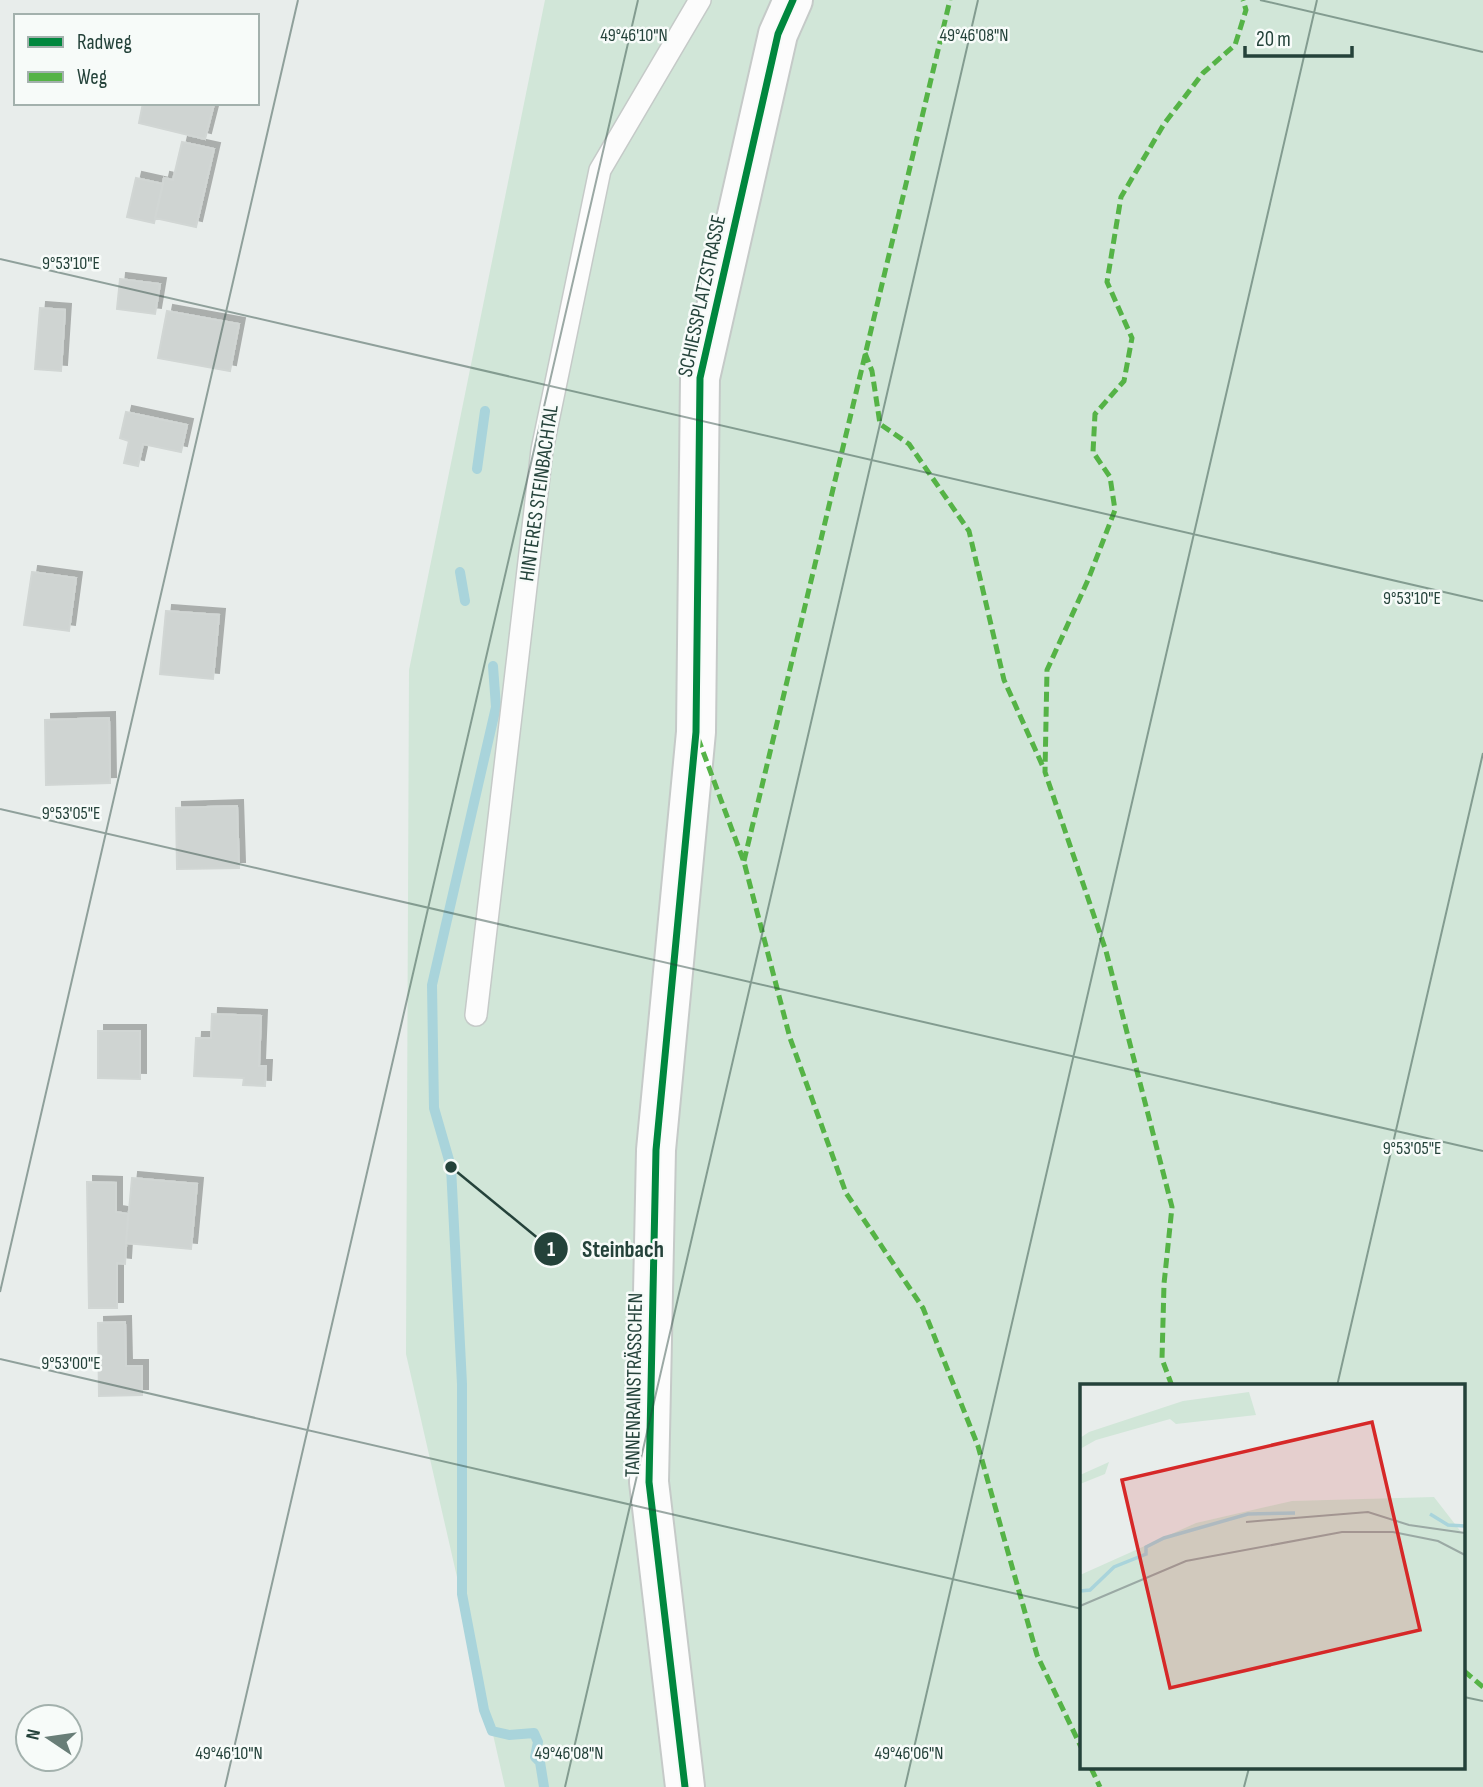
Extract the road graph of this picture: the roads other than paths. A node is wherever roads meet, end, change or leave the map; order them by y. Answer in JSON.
{"nodes":[{"id":1,"x":700,"y":0,"type":"edge"},
{"id":2,"x":793,"y":0,"type":"edge"},
{"id":3,"x":696,"y":732,"type":"joint"},
{"id":4,"x":476,"y":1015,"type":"dead end"},
{"id":5,"x":685,"y":1787,"type":"edge"}],
"edges":[{"from":1,"to":4,"type":"lane","name":"HINTERES STEINBACHTAL"},
{"from":2,"to":3,"type":"street","name":"SCHIESSPLATZSTRASSE"},
{"from":3,"to":5,"type":"street","name":"TANNENRAINSTRÄSSCHEN"}]}
